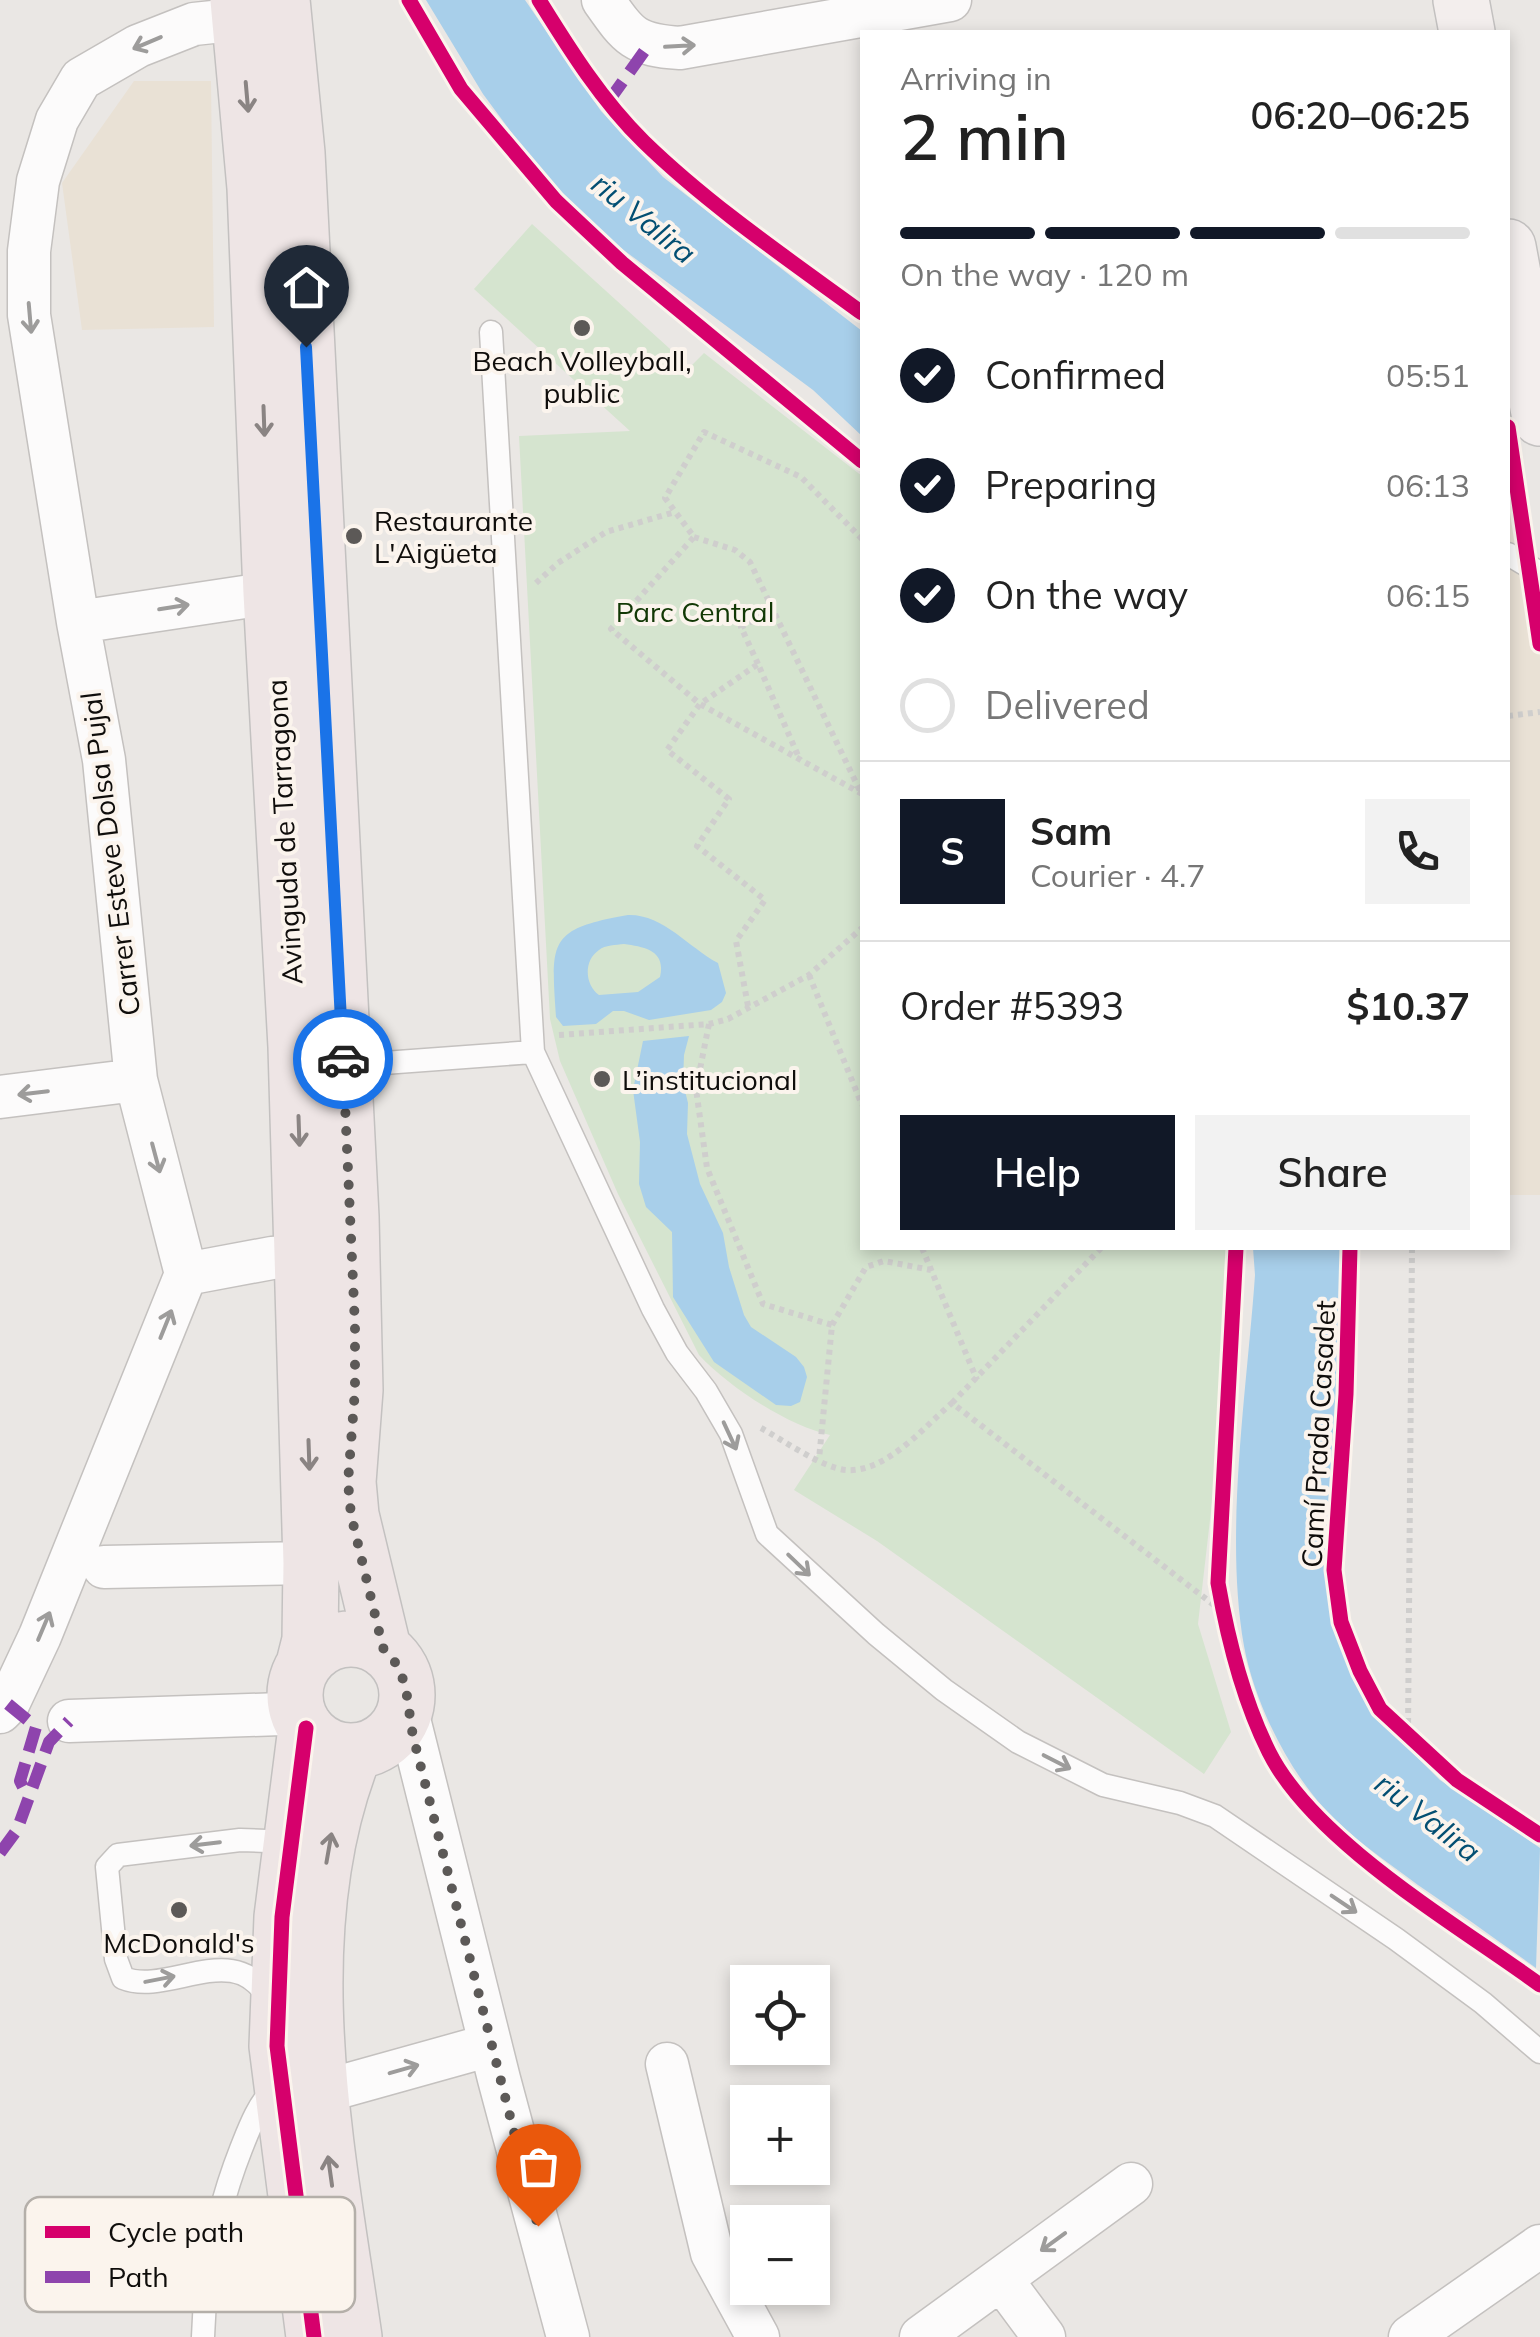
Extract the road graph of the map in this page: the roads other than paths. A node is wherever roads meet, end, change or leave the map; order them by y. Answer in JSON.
{"nodes":[{"id":1,"x":603,"y":0,"type":"edge"},
{"id":2,"x":950,"y":0,"type":"edge"},
{"id":3,"x":1462,"y":0,"type":"edge"},
{"id":4,"x":254,"y":6,"type":"edge"},
{"id":5,"x":1468,"y":30,"type":"edge"},
{"id":6,"x":1510,"y":270,"type":"edge"},
{"id":7,"x":491,"y":332,"type":"dead end"},
{"id":8,"x":1517,"y":340,"type":"edge"},
{"id":9,"x":1540,"y":418,"type":"edge"},
{"id":10,"x":1510,"y":555,"type":"edge"},
{"id":11,"x":1537,"y":568,"type":"edge"},
{"id":12,"x":272,"y":593,"type":"junction"},
{"id":13,"x":78,"y":622,"type":"junction"},
{"id":14,"x":533,"y":1044,"type":"junction"},
{"id":15,"x":343,"y":1066,"type":"junction"},
{"id":16,"x":136,"y":1080,"type":"junction"},
{"id":17,"x":0,"y":1096,"type":"edge"},
{"id":18,"x":303,"y":1256,"type":"junction"},
{"id":19,"x":186,"y":1274,"type":"junction"},
{"id":20,"x":311,"y":1563,"type":"junction"},
{"id":21,"x":104,"y":1567,"type":"dead end"},
{"id":22,"x":383,"y":1648,"type":"junction"},
{"id":23,"x":304,"y":1664,"type":"junction"},
{"id":24,"x":406,"y":1707,"type":"junction"},
{"id":25,"x":0,"y":1712,"type":"edge"},
{"id":26,"x":69,"y":1721,"type":"dead end"},
{"id":27,"x":303,"y":1722,"type":"junction"},
{"id":28,"x":355,"y":1751,"type":"junction"},
{"id":29,"x":292,"y":1842,"type":"junction"},
{"id":30,"x":277,"y":2015,"type":"junction"},
{"id":31,"x":490,"y":2045,"type":"junction"},
{"id":32,"x":1540,"y":2052,"type":"edge"},
{"id":33,"x":668,"y":2064,"type":"dead end"},
{"id":34,"x":299,"y":2088,"type":"junction"},
{"id":35,"x":1132,"y":2184,"type":"dead end"},
{"id":36,"x":222,"y":2197,"type":"edge"},
{"id":37,"x":306,"y":2197,"type":"edge"},
{"id":38,"x":323,"y":2197,"type":"edge"},
{"id":39,"x":1540,"y":2246,"type":"edge"},
{"id":40,"x":1001,"y":2279,"type":"junction"},
{"id":41,"x":204,"y":2312,"type":"edge"},
{"id":42,"x":312,"y":2312,"type":"edge"},
{"id":43,"x":348,"y":2312,"type":"edge"},
{"id":44,"x":203,"y":2337,"type":"edge"},
{"id":45,"x":314,"y":2337,"type":"edge"},
{"id":46,"x":354,"y":2337,"type":"edge"},
{"id":47,"x":568,"y":2337,"type":"edge"},
{"id":48,"x":758,"y":2337,"type":"edge"},
{"id":49,"x":921,"y":2337,"type":"edge"},
{"id":50,"x":1044,"y":2337,"type":"edge"},
{"id":51,"x":1410,"y":2337,"type":"edge"}],
"edges":[{"from":1,"to":2,"type":"street","one_way":true},
{"from":3,"to":5,"type":"main road"},
{"from":4,"to":12,"type":"highway","name":"Avinguda de Tarragona","one_way":true},
{"from":4,"to":13,"type":"street","name":"Carrer Esteve Dolsa Pujal","one_way":true},
{"from":4,"to":15,"type":"highway","name":"Avinguda de Tarragona"},
{"from":6,"to":8,"type":"main road"},
{"from":7,"to":14,"type":"lane"},
{"from":8,"to":9,"type":"main road"},
{"from":10,"to":11,"type":"lane"},
{"from":13,"to":12,"type":"street","one_way":true},
{"from":12,"to":18,"type":"highway","name":"Avinguda de Tarragona","one_way":true},
{"from":13,"to":16,"type":"street","name":"Carrer Esteve Dolsa Pujal"},
{"from":14,"to":15,"type":"lane"},
{"from":14,"to":32,"type":"lane","one_way":true},
{"from":15,"to":22,"type":"highway","name":"Avinguda de Tarragona"},
{"from":16,"to":17,"type":"street","one_way":true},
{"from":16,"to":19,"type":"street","name":"Carrer Esteve Dolsa Pujal","one_way":true},
{"from":18,"to":19,"type":"street"},
{"from":18,"to":20,"type":"highway","name":"Avinguda de Tarragona","one_way":true},
{"from":25,"to":19,"type":"street","one_way":true},
{"from":20,"to":21,"type":"street"},
{"from":20,"to":23,"type":"highway","name":"Avinguda de Tarragona"},
{"from":22,"to":23,"type":"highway"},
{"from":22,"to":24,"type":"highway"},
{"from":23,"to":27,"type":"highway"},
{"from":24,"to":28,"type":"highway"},
{"from":24,"to":31,"type":"street"},
{"from":26,"to":27,"type":"street"},
{"from":27,"to":28,"type":"highway"},
{"from":27,"to":29,"type":"highway"},
{"from":34,"to":28,"type":"highway","one_way":true},
{"from":29,"to":30,"type":"highway"},
{"from":29,"to":30,"type":"lane","one_way":true},
{"from":30,"to":34,"type":"highway"},
{"from":34,"to":31,"type":"street","one_way":true},
{"from":31,"to":47,"type":"street"},
{"from":33,"to":48,"type":"street"},
{"from":34,"to":36,"type":"lane"},
{"from":34,"to":37,"type":"highway"},
{"from":38,"to":34,"type":"highway","one_way":true},
{"from":35,"to":40,"type":"street","one_way":true},
{"from":39,"to":51,"type":"street"},
{"from":40,"to":49,"type":"street"},
{"from":40,"to":50,"type":"street"},
{"from":41,"to":44,"type":"lane"},
{"from":42,"to":45,"type":"highway"},
{"from":46,"to":43,"type":"highway","one_way":true}]}
